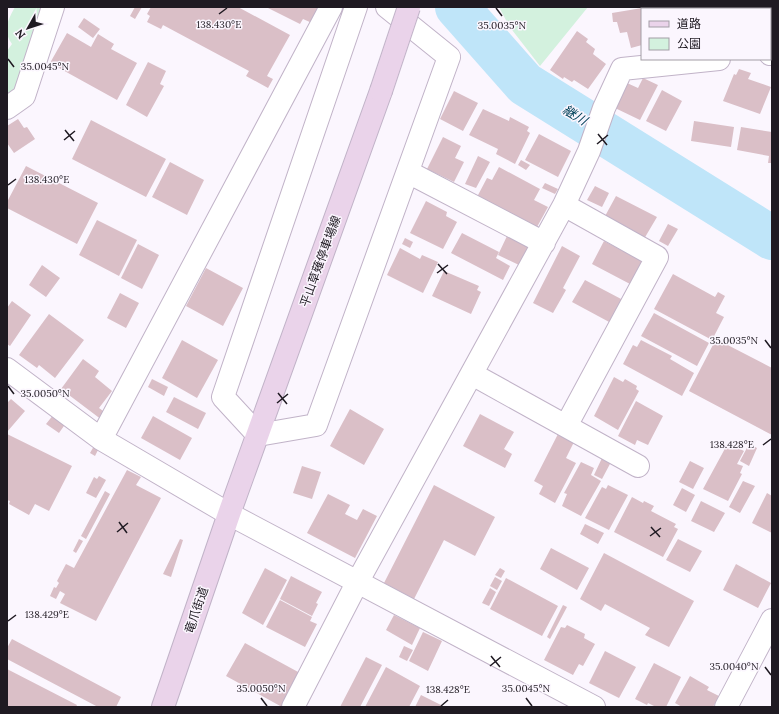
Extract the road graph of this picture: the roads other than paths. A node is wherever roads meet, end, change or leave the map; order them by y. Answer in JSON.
{"nodes":[{"id":1,"x":53,"y":7,"type":"edge"},
{"id":2,"x":331,"y":7,"type":"edge"},
{"id":3,"x":356,"y":7,"type":"edge"},
{"id":4,"x":387,"y":7,"type":"edge"},
{"id":5,"x":409,"y":7,"type":"edge"},
{"id":6,"x":709,"y":60,"type":"edge"},
{"id":7,"x":7,"y":108,"type":"edge"},
{"id":8,"x":408,"y":172,"type":"junction"},
{"id":9,"x":564,"y":205,"type":"junction"},
{"id":10,"x":544,"y":243,"type":"junction"},
{"id":11,"x":7,"y":369,"type":"edge"},
{"id":12,"x":472,"y":374,"type":"junction"},
{"id":13,"x":566,"y":426,"type":"junction"},
{"id":14,"x":258,"y":435,"type":"junction"},
{"id":15,"x":101,"y":439,"type":"junction"},
{"id":16,"x":638,"y":466,"type":"dead end"},
{"id":17,"x":229,"y":514,"type":"junction"},
{"id":18,"x":358,"y":582,"type":"junction"},
{"id":19,"x":772,"y":620,"type":"edge"},
{"id":20,"x":163,"y":707,"type":"edge"},
{"id":21,"x":293,"y":707,"type":"edge"},
{"id":22,"x":594,"y":707,"type":"edge"},
{"id":23,"x":726,"y":707,"type":"edge"}],
"edges":[{"from":1,"to":7,"type":"street"},
{"from":2,"to":15,"type":"street"},
{"from":3,"to":14,"type":"street"},
{"from":4,"to":8,"type":"street"},
{"from":5,"to":14,"type":"main road","name":"平山草薙停車場線","bridge":true},
{"from":6,"to":9,"type":"street"},
{"from":8,"to":10,"type":"street"},
{"from":8,"to":14,"type":"street"},
{"from":9,"to":10,"type":"street"},
{"from":9,"to":13,"type":"street"},
{"from":10,"to":12,"type":"street"},
{"from":11,"to":15,"type":"street"},
{"from":12,"to":13,"type":"street"},
{"from":12,"to":18,"type":"street"},
{"from":13,"to":16,"type":"street"},
{"from":14,"to":17,"type":"main road","name":"平山草薙停車場線"},
{"from":15,"to":17,"type":"street"},
{"from":17,"to":18,"type":"street"},
{"from":17,"to":20,"type":"main road","name":"竜爪街道"},
{"from":18,"to":21,"type":"street"},
{"from":18,"to":22,"type":"street"},
{"from":19,"to":23,"type":"street"}]}
